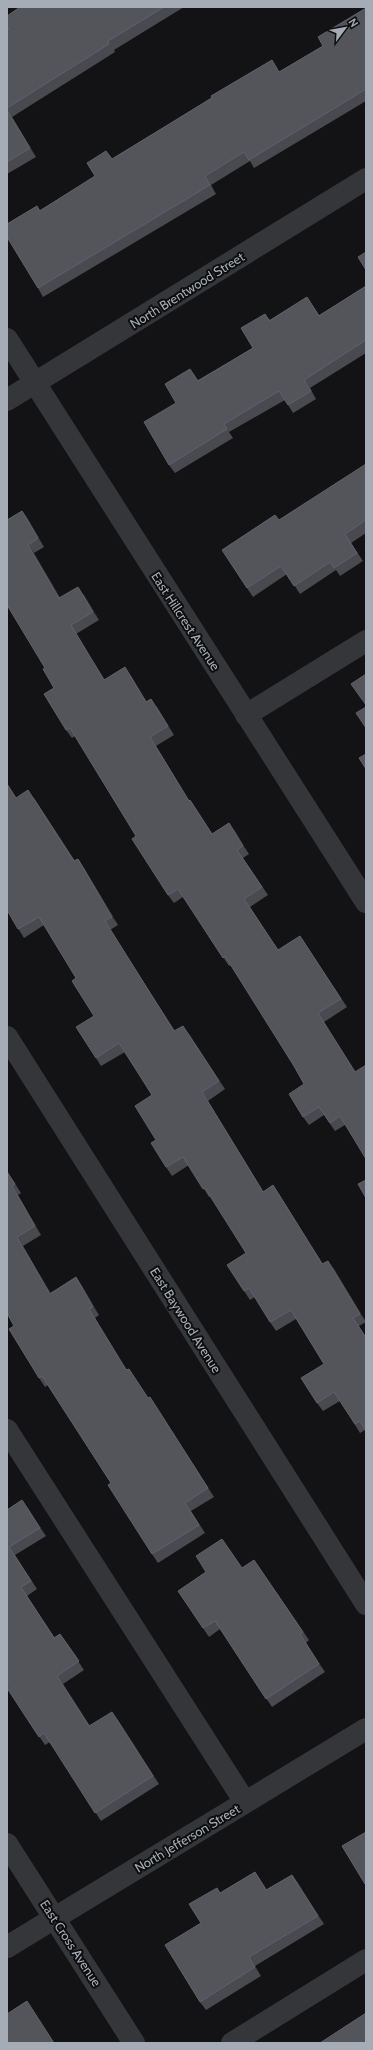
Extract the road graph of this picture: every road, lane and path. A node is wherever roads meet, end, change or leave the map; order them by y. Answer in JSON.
{"nodes":[{"id":1,"x":366,"y":179,"type":"edge"},
{"id":2,"x":7,"y":339,"type":"edge"},
{"id":3,"x":35,"y":383,"type":"junction"},
{"id":4,"x":7,"y":400,"type":"edge"},
{"id":5,"x":366,"y":641,"type":"edge"},
{"id":6,"x":246,"y":715,"type":"junction"},
{"id":7,"x":366,"y":902,"type":"edge"},
{"id":8,"x":7,"y":1037,"type":"edge"},
{"id":9,"x":7,"y":1430,"type":"edge"},
{"id":10,"x":366,"y":1604,"type":"edge"},
{"id":11,"x":366,"y":1729,"type":"edge"},
{"id":12,"x":245,"y":1802,"type":"junction"},
{"id":13,"x":7,"y":1844,"type":"edge"},
{"id":14,"x":54,"y":1917,"type":"junction"},
{"id":15,"x":7,"y":1947,"type":"edge"},
{"id":16,"x":366,"y":1960,"type":"edge"},
{"id":17,"x":134,"y":2043,"type":"edge"},
{"id":18,"x":232,"y":2043,"type":"edge"}],
"edges":[{"from":1,"to":3,"type":"street","name":"North Brentwood Street"},
{"from":2,"to":3,"type":"street","name":"East Hillcrest Avenue"},
{"from":3,"to":4,"type":"street","name":"North Brentwood Street"},
{"from":3,"to":6,"type":"street","name":"East Hillcrest Avenue"},
{"from":5,"to":6,"type":"street"},
{"from":6,"to":7,"type":"street","name":"East Hillcrest Avenue"},
{"from":8,"to":10,"type":"street","name":"East Baywood Avenue"},
{"from":9,"to":12,"type":"street"},
{"from":11,"to":12,"type":"street","name":"North Jefferson Street"},
{"from":12,"to":14,"type":"street","name":"North Jefferson Street"},
{"from":13,"to":14,"type":"street","name":"East Cross Avenue"},
{"from":14,"to":15,"type":"street","name":"North Jefferson Street"},
{"from":14,"to":17,"type":"street","name":"East Cross Avenue"},
{"from":16,"to":18,"type":"street"}]}
